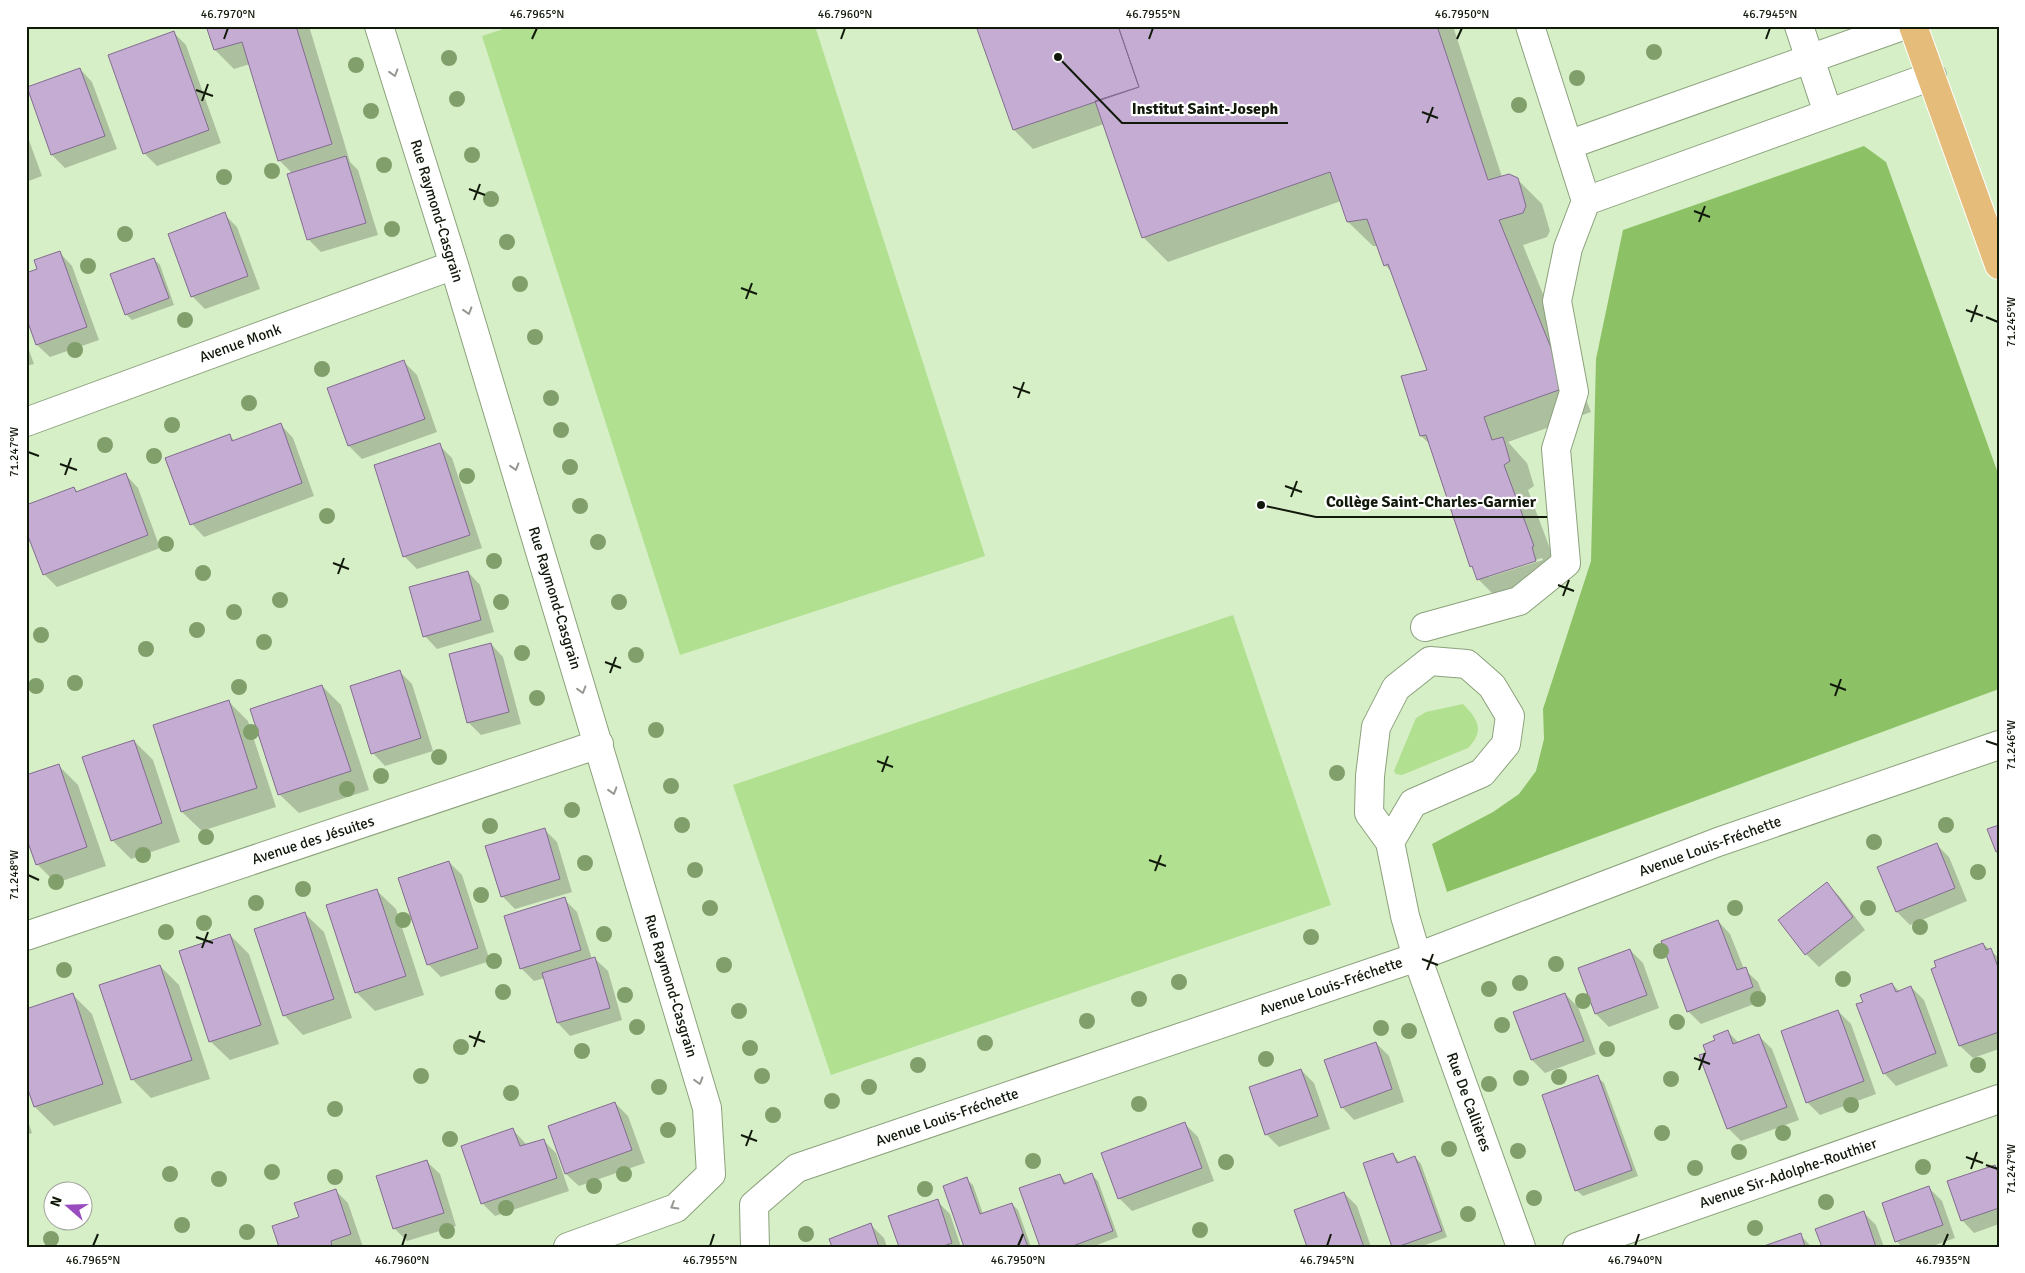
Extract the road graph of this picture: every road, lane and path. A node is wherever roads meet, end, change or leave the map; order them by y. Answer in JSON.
{"nodes":[{"id":1,"x":379,"y":26,"type":"edge"},
{"id":2,"x":1530,"y":26,"type":"edge"},
{"id":3,"x":1799,"y":26,"type":"edge"},
{"id":4,"x":1902,"y":26,"type":"edge"},
{"id":5,"x":1913,"y":26,"type":"edge"},
{"id":6,"x":1810,"y":59,"type":"junction"},
{"id":7,"x":1932,"y":76,"type":"junction"},
{"id":8,"x":1828,"y":113,"type":"junction"},
{"id":9,"x":1568,"y":145,"type":"junction"},
{"id":10,"x":1586,"y":201,"type":"junction"},
{"id":11,"x":454,"y":265,"type":"junction"},
{"id":12,"x":1999,"y":265,"type":"edge"},
{"id":13,"x":26,"y":422,"type":"edge"},
{"id":14,"x":1425,"y":627,"type":"dead end"},
{"id":15,"x":599,"y":744,"type":"junction"},
{"id":16,"x":1999,"y":745,"type":"edge"},
{"id":17,"x":1390,"y":842,"type":"junction"},
{"id":18,"x":26,"y":936,"type":"edge"},
{"id":19,"x":1417,"y":957,"type":"junction"},
{"id":20,"x":1999,"y":1099,"type":"edge"},
{"id":21,"x":568,"y":1247,"type":"edge"},
{"id":22,"x":755,"y":1247,"type":"edge"},
{"id":23,"x":1521,"y":1247,"type":"edge"},
{"id":24,"x":1576,"y":1247,"type":"edge"}],
"edges":[{"from":1,"to":11,"type":"street","name":"Rue Raymond-Casgrain","one_way":true},
{"from":2,"to":9,"type":"street"},
{"from":3,"to":6,"type":"street"},
{"from":4,"to":6,"type":"street"},
{"from":5,"to":7,"type":"main road"},
{"from":6,"to":8,"type":"street"},
{"from":6,"to":9,"type":"street"},
{"from":7,"to":8,"type":"street"},
{"from":7,"to":12,"type":"main road"},
{"from":8,"to":10,"type":"street"},
{"from":9,"to":10,"type":"street"},
{"from":10,"to":14,"type":"street"},
{"from":11,"to":13,"type":"street","name":"Avenue Monk"},
{"from":11,"to":15,"type":"street","name":"Rue Raymond-Casgrain","one_way":true},
{"from":15,"to":18,"type":"street","name":"Avenue des Jésuites"},
{"from":15,"to":21,"type":"street","name":"Rue Raymond-Casgrain","one_way":true},
{"from":16,"to":19,"type":"street","name":"Avenue Louis-Fréchette"},
{"from":17,"to":17,"type":"street"},
{"from":17,"to":19,"type":"street","name":"Rue De Callières"},
{"from":19,"to":22,"type":"street","name":"Avenue Louis-Fréchette"},
{"from":19,"to":23,"type":"street","name":"Rue De Callières"},
{"from":20,"to":24,"type":"street","name":"Avenue Sir-Adolphe-Routhier"}]}
